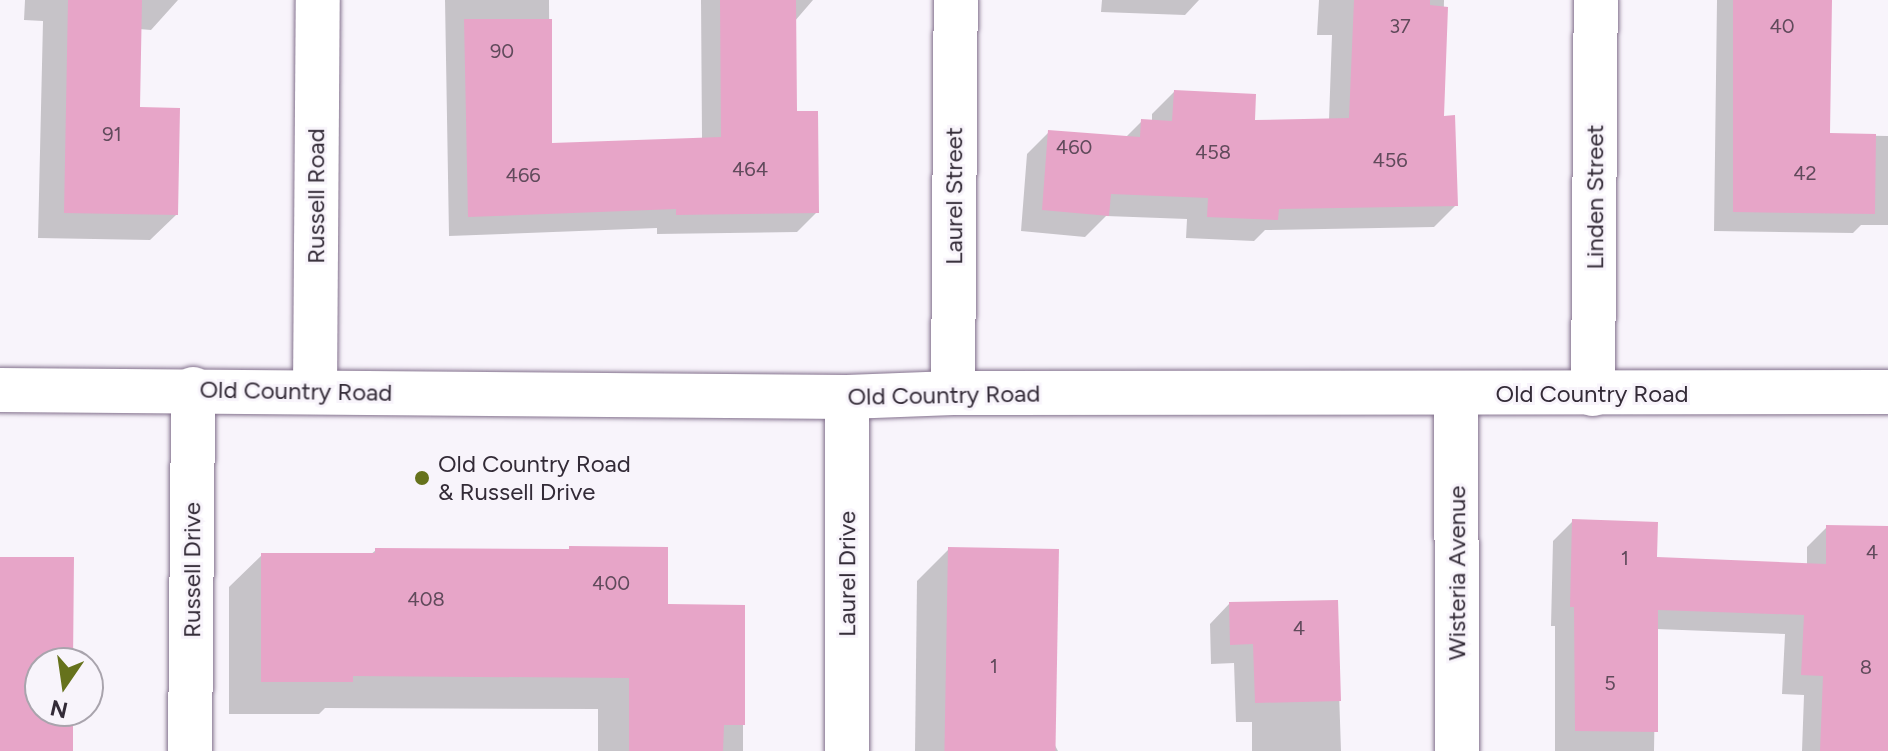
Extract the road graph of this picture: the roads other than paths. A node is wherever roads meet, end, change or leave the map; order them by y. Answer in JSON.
{"nodes":[{"id":1,"x":318,"y":0,"type":"edge"},
{"id":2,"x":956,"y":0,"type":"edge"},
{"id":3,"x":1596,"y":0,"type":"edge"},
{"id":4,"x":193,"y":389,"type":"junction"},
{"id":5,"x":0,"y":390,"type":"edge"},
{"id":6,"x":315,"y":392,"type":"junction"},
{"id":7,"x":1888,"y":392,"type":"edge"},
{"id":8,"x":953,"y":393,"type":"junction"},
{"id":9,"x":1593,"y":394,"type":"junction"},
{"id":10,"x":1456,"y":395,"type":"junction"},
{"id":11,"x":847,"y":397,"type":"junction"},
{"id":12,"x":190,"y":751,"type":"edge"},
{"id":13,"x":847,"y":751,"type":"edge"},
{"id":14,"x":1457,"y":751,"type":"edge"}],
"edges":[{"from":1,"to":6,"type":"street","name":"Russell Road"},
{"from":2,"to":8,"type":"street","name":"Laurel Street"},
{"from":3,"to":9,"type":"street","name":"Linden Street"},
{"from":4,"to":5,"type":"street","name":"Old Country Road"},
{"from":4,"to":6,"type":"street","name":"Old Country Road"},
{"from":4,"to":12,"type":"street","name":"Russell Drive"},
{"from":6,"to":11,"type":"street","name":"Old Country Road"},
{"from":7,"to":9,"type":"street","name":"Old Country Road"},
{"from":8,"to":10,"type":"street","name":"Old Country Road"},
{"from":8,"to":11,"type":"street","name":"Old Country Road"},
{"from":9,"to":10,"type":"street","name":"Old Country Road"},
{"from":10,"to":14,"type":"street","name":"Wisteria Avenue"},
{"from":11,"to":13,"type":"street","name":"Laurel Drive"}]}
